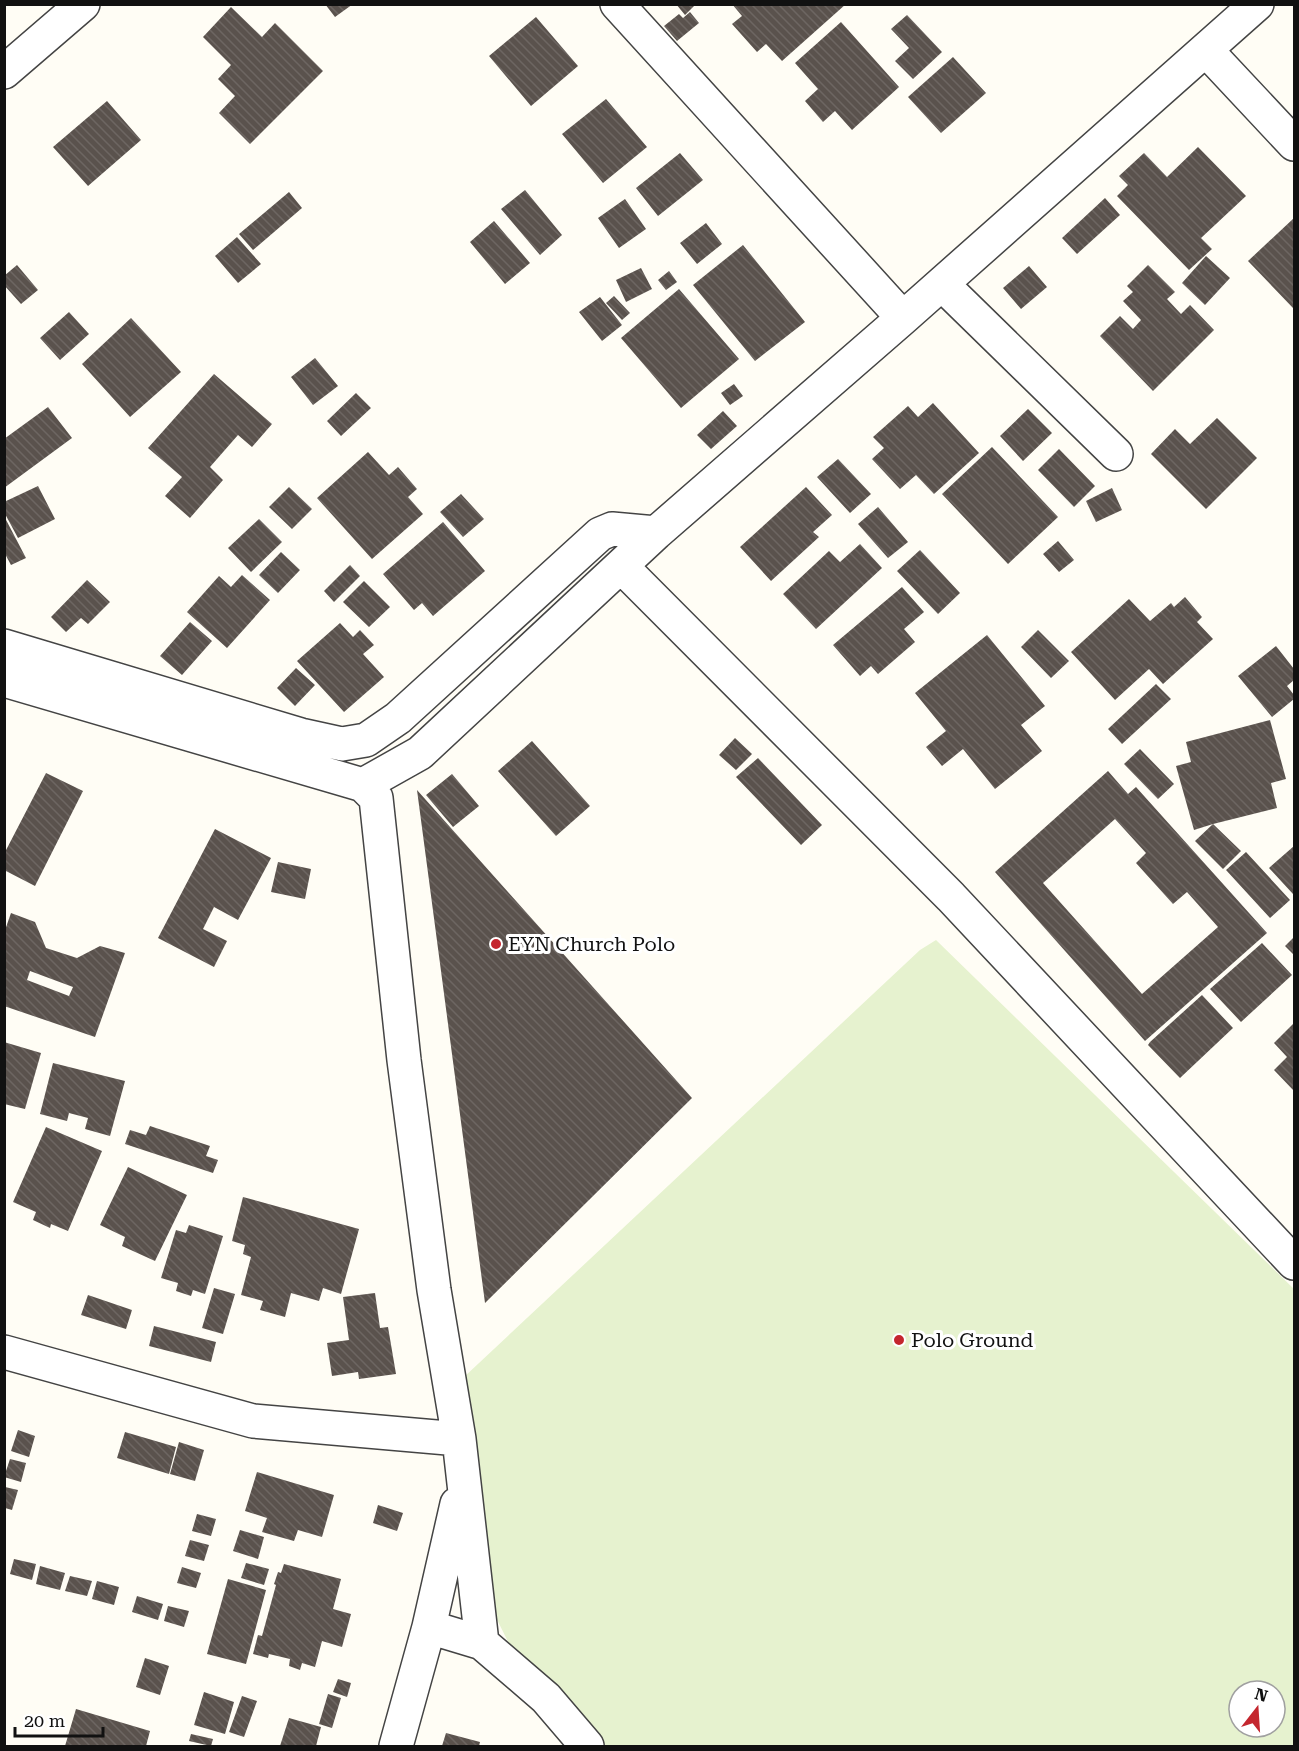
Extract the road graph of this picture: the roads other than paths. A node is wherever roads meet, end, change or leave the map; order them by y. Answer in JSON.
{"nodes":[{"id":1,"x":83,"y":4,"type":"edge"},
{"id":2,"x":616,"y":4,"type":"edge"},
{"id":3,"x":1257,"y":4,"type":"edge"},
{"id":4,"x":1206,"y":50,"type":"junction"},
{"id":5,"x":4,"y":72,"type":"edge"},
{"id":6,"x":1294,"y":144,"type":"edge"},
{"id":7,"x":942,"y":284,"type":"junction"},
{"id":8,"x":903,"y":318,"type":"junction"},
{"id":9,"x":1116,"y":454,"type":"dead end"},
{"id":10,"x":656,"y":533,"type":"junction"},
{"id":11,"x":622,"y":567,"type":"junction"},
{"id":12,"x":4,"y":646,"type":"edge"},
{"id":13,"x":460,"y":659,"type":"junction"},
{"id":14,"x":103,"y":675,"type":"junction"},
{"id":15,"x":4,"y":680,"type":"edge"},
{"id":16,"x":486,"y":692,"type":"junction"},
{"id":17,"x":92,"y":705,"type":"junction"},
{"id":18,"x":398,"y":718,"type":"junction"},
{"id":19,"x":420,"y":753,"type":"junction"},
{"id":20,"x":363,"y":785,"type":"junction"},
{"id":21,"x":1294,"y":1263,"type":"edge"},
{"id":22,"x":4,"y":1352,"type":"edge"},
{"id":23,"x":459,"y":1439,"type":"junction"},
{"id":24,"x":463,"y":1479,"type":"junction"},
{"id":25,"x":429,"y":1627,"type":"junction"},
{"id":26,"x":482,"y":1643,"type":"junction"},
{"id":27,"x":396,"y":1746,"type":"edge"},
{"id":28,"x":587,"y":1746,"type":"edge"}],
"edges":[{"from":1,"to":5,"type":"street"},
{"from":2,"to":8,"type":"street"},
{"from":3,"to":4,"type":"street"},
{"from":4,"to":6,"type":"street"},
{"from":4,"to":7,"type":"street"},
{"from":7,"to":8,"type":"street"},
{"from":7,"to":9,"type":"street"},
{"from":8,"to":10,"type":"street"},
{"from":10,"to":11,"type":"street"},
{"from":10,"to":13,"type":"street"},
{"from":11,"to":16,"type":"street"},
{"from":11,"to":21,"type":"street"},
{"from":12,"to":14,"type":"street"},
{"from":13,"to":16,"type":"street"},
{"from":13,"to":18,"type":"street"},
{"from":14,"to":17,"type":"street"},
{"from":14,"to":18,"type":"street"},
{"from":15,"to":17,"type":"street"},
{"from":16,"to":19,"type":"street"},
{"from":17,"to":20,"type":"street"},
{"from":18,"to":19,"type":"street"},
{"from":19,"to":20,"type":"street"},
{"from":20,"to":23,"type":"street"},
{"from":22,"to":23,"type":"street"},
{"from":23,"to":24,"type":"street"},
{"from":24,"to":25,"type":"street"},
{"from":24,"to":26,"type":"street"},
{"from":25,"to":26,"type":"street"},
{"from":25,"to":27,"type":"street"},
{"from":26,"to":28,"type":"street"}]}
